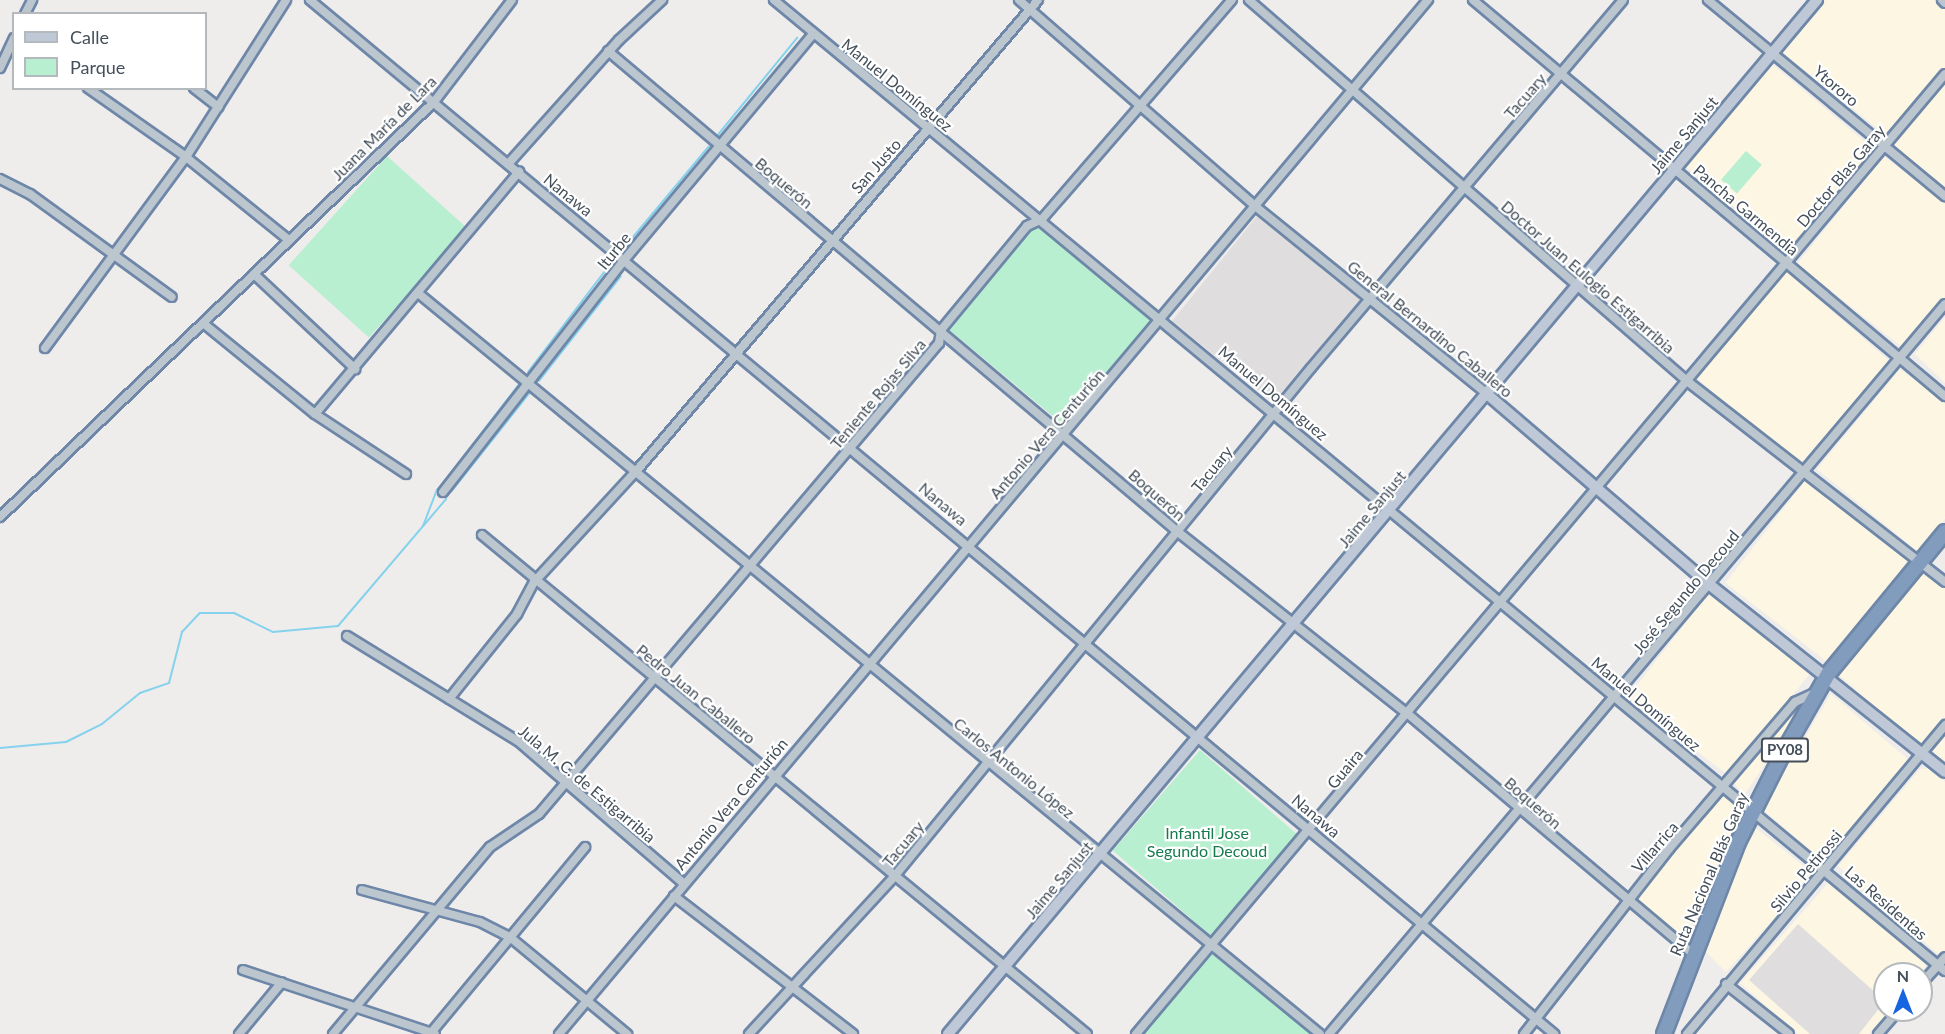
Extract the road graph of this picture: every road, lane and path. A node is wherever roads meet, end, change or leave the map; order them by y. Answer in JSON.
{"nodes":[{"id":1,"x":286,"y":0,"type":"edge"},
{"id":2,"x":310,"y":0,"type":"edge"},
{"id":3,"x":512,"y":0,"type":"edge"},
{"id":4,"x":663,"y":0,"type":"edge"},
{"id":5,"x":774,"y":0,"type":"edge"},
{"id":6,"x":1019,"y":0,"type":"edge"},
{"id":7,"x":1038,"y":0,"type":"edge"},
{"id":8,"x":1232,"y":0,"type":"edge"},
{"id":9,"x":1249,"y":0,"type":"edge"},
{"id":10,"x":1428,"y":0,"type":"edge"},
{"id":11,"x":1473,"y":0,"type":"edge"},
{"id":12,"x":1623,"y":0,"type":"edge"},
{"id":13,"x":1708,"y":0,"type":"edge"},
{"id":14,"x":1817,"y":0,"type":"edge"},
{"id":15,"x":1030,"y":9,"type":"junction"},
{"id":16,"x":813,"y":33,"type":"junction"},
{"id":17,"x":12,"y":42,"type":"edge"},
{"id":18,"x":608,"y":51,"type":"junction"},
{"id":19,"x":1773,"y":52,"type":"junction"},
{"id":20,"x":0,"y":68,"type":"edge"},
{"id":21,"x":1563,"y":74,"type":"junction"},
{"id":22,"x":1945,"y":74,"type":"edge"},
{"id":23,"x":1353,"y":89,"type":"junction"},
{"id":24,"x":91,"y":90,"type":"edge"},
{"id":25,"x":197,"y":90,"type":"edge"},
{"id":26,"x":435,"y":102,"type":"junction"},
{"id":27,"x":1141,"y":105,"type":"junction"},
{"id":28,"x":218,"y":107,"type":"junction"},
{"id":29,"x":928,"y":127,"type":"junction"},
{"id":30,"x":1885,"y":145,"type":"junction"},
{"id":31,"x":719,"y":146,"type":"junction"},
{"id":32,"x":186,"y":157,"type":"junction"},
{"id":33,"x":509,"y":163,"type":"junction"},
{"id":34,"x":1676,"y":168,"type":"junction"},
{"id":35,"x":519,"y":172,"type":"junction"},
{"id":36,"x":0,"y":179,"type":"edge"},
{"id":37,"x":1464,"y":186,"type":"junction"},
{"id":38,"x":1945,"y":196,"type":"edge"},
{"id":39,"x":1256,"y":206,"type":"junction"},
{"id":40,"x":1042,"y":219,"type":"junction"},
{"id":41,"x":831,"y":239,"type":"junction"},
{"id":42,"x":289,"y":240,"type":"junction"},
{"id":43,"x":115,"y":254,"type":"junction"},
{"id":44,"x":625,"y":259,"type":"junction"},
{"id":45,"x":1786,"y":262,"type":"junction"},
{"id":46,"x":254,"y":274,"type":"junction"},
{"id":47,"x":1577,"y":286,"type":"junction"},
{"id":48,"x":418,"y":293,"type":"junction"},
{"id":49,"x":172,"y":297,"type":"dead end"},
{"id":50,"x":1370,"y":299,"type":"junction"},
{"id":51,"x":1945,"y":304,"type":"edge"},
{"id":52,"x":1163,"y":319,"type":"junction"},
{"id":53,"x":203,"y":323,"type":"junction"},
{"id":54,"x":941,"y":330,"type":"junction"},
{"id":55,"x":45,"y":348,"type":"dead end"},
{"id":56,"x":737,"y":352,"type":"junction"},
{"id":57,"x":1898,"y":359,"type":"junction"},
{"id":58,"x":355,"y":369,"type":"junction"},
{"id":59,"x":529,"y":381,"type":"junction"},
{"id":60,"x":1687,"y":381,"type":"junction"},
{"id":61,"x":1487,"y":394,"type":"junction"},
{"id":62,"x":1945,"y":396,"type":"edge"},
{"id":63,"x":1276,"y":412,"type":"junction"},
{"id":64,"x":315,"y":414,"type":"junction"},
{"id":65,"x":1067,"y":433,"type":"junction"},
{"id":66,"x":852,"y":446,"type":"junction"},
{"id":67,"x":638,"y":469,"type":"junction"},
{"id":68,"x":406,"y":474,"type":"dead end"},
{"id":69,"x":1803,"y":474,"type":"junction"},
{"id":70,"x":1595,"y":487,"type":"junction"},
{"id":71,"x":443,"y":492,"type":"dead end"},
{"id":72,"x":1390,"y":511,"type":"junction"},
{"id":73,"x":0,"y":517,"type":"edge"},
{"id":74,"x":1178,"y":532,"type":"junction"},
{"id":75,"x":1945,"y":532,"type":"edge"},
{"id":76,"x":482,"y":535,"type":"dead end"},
{"id":77,"x":970,"y":545,"type":"junction"},
{"id":78,"x":1919,"y":561,"type":"junction"},
{"id":79,"x":751,"y":564,"type":"junction"},
{"id":80,"x":534,"y":582,"type":"junction"},
{"id":81,"x":1945,"y":582,"type":"edge"},
{"id":82,"x":1710,"y":585,"type":"junction"},
{"id":83,"x":1501,"y":602,"type":"junction"},
{"id":84,"x":1296,"y":624,"type":"junction"},
{"id":85,"x":347,"y":636,"type":"dead end"},
{"id":86,"x":1086,"y":645,"type":"junction"},
{"id":87,"x":868,"y":663,"type":"junction"},
{"id":88,"x":1828,"y":674,"type":"junction"},
{"id":89,"x":655,"y":676,"type":"junction"},
{"id":90,"x":1819,"y":691,"type":"junction"},
{"id":91,"x":1615,"y":697,"type":"junction"},
{"id":92,"x":449,"y":699,"type":"junction"},
{"id":93,"x":1408,"y":714,"type":"junction"},
{"id":94,"x":1945,"y":725,"type":"edge"},
{"id":95,"x":1200,"y":738,"type":"junction"},
{"id":96,"x":1922,"y":752,"type":"junction"},
{"id":97,"x":986,"y":765,"type":"junction"},
{"id":98,"x":1945,"y":772,"type":"edge"},
{"id":99,"x":772,"y":774,"type":"junction"},
{"id":100,"x":565,"y":781,"type":"junction"},
{"id":101,"x":1725,"y":787,"type":"junction"},
{"id":102,"x":1519,"y":809,"type":"junction"},
{"id":103,"x":1753,"y":809,"type":"junction"},
{"id":104,"x":1311,"y":830,"type":"junction"},
{"id":105,"x":585,"y":847,"type":"dead end"},
{"id":106,"x":1102,"y":854,"type":"junction"},
{"id":107,"x":1826,"y":869,"type":"junction"},
{"id":108,"x":893,"y":878,"type":"junction"},
{"id":109,"x":683,"y":883,"type":"junction"},
{"id":110,"x":362,"y":890,"type":"dead end"},
{"id":111,"x":674,"y":896,"type":"junction"},
{"id":112,"x":1626,"y":902,"type":"junction"},
{"id":113,"x":438,"y":911,"type":"junction"},
{"id":114,"x":1422,"y":923,"type":"junction"},
{"id":115,"x":511,"y":938,"type":"junction"},
{"id":116,"x":1211,"y":944,"type":"junction"},
{"id":117,"x":1693,"y":954,"type":"junction"},
{"id":118,"x":1945,"y":957,"type":"edge"},
{"id":119,"x":1938,"y":965,"type":"junction"},
{"id":120,"x":1003,"y":969,"type":"junction"},
{"id":121,"x":243,"y":970,"type":"dead end"},
{"id":122,"x":1933,"y":971,"type":"edge"},
{"id":123,"x":1945,"y":971,"type":"edge"},
{"id":124,"x":282,"y":982,"type":"junction"},
{"id":125,"x":1726,"y":984,"type":"junction"},
{"id":126,"x":790,"y":986,"type":"junction"},
{"id":127,"x":1676,"y":999,"type":"junction"},
{"id":128,"x":586,"y":1000,"type":"junction"},
{"id":129,"x":357,"y":1005,"type":"junction"},
{"id":130,"x":1537,"y":1019,"type":"junction"},
{"id":131,"x":1888,"y":1022,"type":"edge"},
{"id":132,"x":432,"y":1033,"type":"edge"},
{"id":133,"x":239,"y":1034,"type":"edge"},
{"id":134,"x":333,"y":1034,"type":"edge"},
{"id":135,"x":559,"y":1034,"type":"edge"},
{"id":136,"x":627,"y":1034,"type":"edge"},
{"id":137,"x":749,"y":1034,"type":"edge"},
{"id":138,"x":853,"y":1034,"type":"edge"},
{"id":139,"x":948,"y":1034,"type":"edge"},
{"id":140,"x":1087,"y":1034,"type":"edge"},
{"id":141,"x":1136,"y":1034,"type":"edge"},
{"id":142,"x":1320,"y":1034,"type":"edge"},
{"id":143,"x":1329,"y":1034,"type":"edge"},
{"id":144,"x":1524,"y":1034,"type":"edge"},
{"id":145,"x":1554,"y":1034,"type":"edge"},
{"id":146,"x":1659,"y":1034,"type":"edge"},
{"id":147,"x":1664,"y":1034,"type":"edge"},
{"id":148,"x":1687,"y":1034,"type":"edge"},
{"id":149,"x":1789,"y":1034,"type":"edge"},
{"id":150,"x":1878,"y":1034,"type":"edge"}],
"edges":[{"from":1,"to":28,"type":"street"},
{"from":2,"to":26,"type":"street","name":"Nanawa"},
{"from":3,"to":26,"type":"street","name":"Juana María de Lara"},
{"from":4,"to":18,"type":"street"},
{"from":5,"to":16,"type":"street","name":"Manuel Domínguez"},
{"from":6,"to":15,"type":"street","name":"General Bernardino Caballero"},
{"from":7,"to":15,"type":"street","name":"San Justo"},
{"from":8,"to":27,"type":"street","name":"Teniente Rojas Silva"},
{"from":9,"to":23,"type":"street","name":"Doctor Juan Eulogio Estigarribia"},
{"from":10,"to":23,"type":"street","name":"Antonio Vera Centurión"},
{"from":11,"to":21,"type":"street","name":"Pancha Garmendia"},
{"from":12,"to":21,"type":"street","name":"Tacuary"},
{"from":13,"to":19,"type":"street","name":"Ytororo"},
{"from":14,"to":19,"type":"main road","name":"Jaime Sanjust"},
{"from":15,"to":27,"type":"street","name":"General Bernardino Caballero"},
{"from":15,"to":29,"type":"street","name":"San Justo"},
{"from":16,"to":29,"type":"street","name":"Manuel Domínguez"},
{"from":16,"to":31,"type":"street","name":"Iturbe"},
{"from":17,"to":20,"type":"street"},
{"from":18,"to":31,"type":"street","name":"Boquerón"},
{"from":18,"to":33,"type":"street"},
{"from":19,"to":30,"type":"street","name":"Ytororo"},
{"from":19,"to":34,"type":"main road","name":"Jaime Sanjust"},
{"from":21,"to":34,"type":"street","name":"Pancha Garmendia"},
{"from":21,"to":37,"type":"street","name":"Tacuary"},
{"from":22,"to":30,"type":"street","name":"Doctor Blas Garay"},
{"from":23,"to":37,"type":"street","name":"Doctor Juan Eulogio Estigarribia"},
{"from":23,"to":39,"type":"street","name":"Antonio Vera Centurión"},
{"from":24,"to":32,"type":"street"},
{"from":25,"to":28,"type":"street"},
{"from":26,"to":33,"type":"street","name":"Nanawa"},
{"from":26,"to":42,"type":"street","name":"Juana María de Lara"},
{"from":27,"to":39,"type":"street","name":"General Bernardino Caballero"},
{"from":27,"to":40,"type":"street","name":"Teniente Rojas Silva"},
{"from":28,"to":32,"type":"street"},
{"from":29,"to":40,"type":"street","name":"Manuel Domínguez"},
{"from":29,"to":41,"type":"street","name":"San Justo"},
{"from":30,"to":38,"type":"street","name":"Ytororo"},
{"from":30,"to":45,"type":"street","name":"Doctor Blas Garay"},
{"from":31,"to":41,"type":"street","name":"Boquerón"},
{"from":31,"to":44,"type":"street","name":"Iturbe"},
{"from":32,"to":42,"type":"street"},
{"from":32,"to":43,"type":"street"},
{"from":33,"to":35,"type":"street","name":"Nanawa"},
{"from":34,"to":45,"type":"street","name":"Pancha Garmendia"},
{"from":34,"to":47,"type":"main road","name":"Jaime Sanjust"},
{"from":35,"to":44,"type":"street","name":"Nanawa"},
{"from":35,"to":48,"type":"street"},
{"from":36,"to":43,"type":"street"},
{"from":37,"to":47,"type":"street","name":"Doctor Juan Eulogio Estigarribia"},
{"from":37,"to":50,"type":"street","name":"Tacuary"},
{"from":39,"to":50,"type":"street","name":"General Bernardino Caballero"},
{"from":39,"to":52,"type":"street","name":"Antonio Vera Centurión"},
{"from":40,"to":52,"type":"street","name":"Manuel Domínguez"},
{"from":40,"to":54,"type":"street","name":"Teniente Rojas Silva"},
{"from":41,"to":54,"type":"street","name":"Boquerón"},
{"from":41,"to":56,"type":"street","name":"San Justo"},
{"from":42,"to":46,"type":"street","name":"Juana María de Lara"},
{"from":43,"to":49,"type":"street"},
{"from":43,"to":55,"type":"street"},
{"from":44,"to":56,"type":"street","name":"Nanawa"},
{"from":44,"to":59,"type":"street","name":"Iturbe"},
{"from":45,"to":57,"type":"street","name":"Pancha Garmendia"},
{"from":45,"to":60,"type":"street","name":"Doctor Blas Garay"},
{"from":46,"to":53,"type":"street","name":"Juana María de Lara"},
{"from":46,"to":58,"type":"street"},
{"from":47,"to":60,"type":"street","name":"Doctor Juan Eulogio Estigarribia"},
{"from":47,"to":61,"type":"main road","name":"Jaime Sanjust"},
{"from":48,"to":58,"type":"street"},
{"from":48,"to":59,"type":"street","name":"Carlos Antonio López"},
{"from":50,"to":61,"type":"street","name":"General Bernardino Caballero"},
{"from":50,"to":63,"type":"street","name":"Tacuary"},
{"from":51,"to":57,"type":"street","name":"José Segundo Decoud"},
{"from":52,"to":63,"type":"street","name":"Manuel Domínguez"},
{"from":52,"to":65,"type":"street","name":"Antonio Vera Centurión"},
{"from":53,"to":64,"type":"street"},
{"from":53,"to":73,"type":"street","name":"Juana María de Lara"},
{"from":54,"to":65,"type":"street","name":"Boquerón"},
{"from":54,"to":66,"type":"street","name":"Teniente Rojas Silva"},
{"from":56,"to":66,"type":"street","name":"Nanawa"},
{"from":56,"to":67,"type":"street","name":"San Justo"},
{"from":57,"to":62,"type":"street","name":"Pancha Garmendia"},
{"from":57,"to":69,"type":"street","name":"José Segundo Decoud"},
{"from":58,"to":64,"type":"street"},
{"from":59,"to":67,"type":"street","name":"Carlos Antonio López"},
{"from":59,"to":71,"type":"street","name":"Iturbe"},
{"from":60,"to":69,"type":"street","name":"Doctor Juan Eulogio Estigarribia"},
{"from":60,"to":70,"type":"street","name":"Doctor Blas Garay"},
{"from":61,"to":70,"type":"main road","name":"General Bernardino Caballero"},
{"from":61,"to":72,"type":"main road","name":"Jaime Sanjust"},
{"from":63,"to":72,"type":"street","name":"Manuel Domínguez"},
{"from":63,"to":74,"type":"street","name":"Tacuary"},
{"from":64,"to":68,"type":"street"},
{"from":65,"to":74,"type":"street","name":"Boquerón"},
{"from":65,"to":77,"type":"street","name":"Antonio Vera Centurión"},
{"from":66,"to":77,"type":"street","name":"Nanawa"},
{"from":66,"to":79,"type":"street","name":"Teniente Rojas Silva"},
{"from":67,"to":79,"type":"street","name":"Carlos Antonio López"},
{"from":67,"to":80,"type":"street","name":"San Justo"},
{"from":69,"to":78,"type":"street","name":"Doctor Juan Eulogio Estigarribia"},
{"from":69,"to":82,"type":"street","name":"José Segundo Decoud"},
{"from":70,"to":82,"type":"main road","name":"General Bernardino Caballero"},
{"from":70,"to":83,"type":"street","name":"Doctor Blas Garay"},
{"from":72,"to":83,"type":"street","name":"Manuel Domínguez"},
{"from":72,"to":84,"type":"main road","name":"Jaime Sanjust"},
{"from":74,"to":84,"type":"street","name":"Boquerón"},
{"from":74,"to":86,"type":"street","name":"Tacuary"},
{"from":75,"to":78,"type":"highway","name":"Ruta Nacional Blás Garay","number":"PY08"},
{"from":76,"to":80,"type":"street","name":"Pedro Juan Caballero"},
{"from":77,"to":86,"type":"street","name":"Nanawa"},
{"from":77,"to":87,"type":"street","name":"Antonio Vera Centurión"},
{"from":78,"to":81,"type":"street","name":"Doctor Juan Eulogio Estigarribia"},
{"from":78,"to":88,"type":"highway","name":"Ruta Nacional Blás Garay","number":"PY08"},
{"from":79,"to":87,"type":"street","name":"Carlos Antonio López"},
{"from":79,"to":89,"type":"street","name":"Teniente Rojas Silva"},
{"from":80,"to":89,"type":"street","name":"Pedro Juan Caballero"},
{"from":80,"to":92,"type":"street","name":"San Justo"},
{"from":82,"to":88,"type":"main road","name":"General Bernardino Caballero"},
{"from":82,"to":91,"type":"street","name":"José Segundo Decoud"},
{"from":83,"to":91,"type":"street","name":"Manuel Domínguez"},
{"from":83,"to":93,"type":"street","name":"Guaira"},
{"from":84,"to":93,"type":"street","name":"Boquerón"},
{"from":84,"to":95,"type":"main road","name":"Jaime Sanjust"},
{"from":85,"to":92,"type":"street","name":"Jula M. C. de Estigarribia"},
{"from":86,"to":95,"type":"street","name":"Nanawa"},
{"from":86,"to":97,"type":"street","name":"Tacuary"},
{"from":87,"to":97,"type":"street","name":"Carlos Antonio López"},
{"from":87,"to":99,"type":"street","name":"Antonio Vera Centurión"},
{"from":88,"to":90,"type":"highway","name":"Ruta Nacional Blás Garay","number":"PY08"},
{"from":88,"to":96,"type":"main road","name":"General Bernardino Caballero"},
{"from":89,"to":99,"type":"street","name":"Pedro Juan Caballero"},
{"from":89,"to":100,"type":"street","name":"Teniente Rojas Silva"},
{"from":90,"to":101,"type":"street","name":"Villarrica"},
{"from":90,"to":103,"type":"highway","name":"Ruta Nacional Blás Garay","number":"PY08"},
{"from":91,"to":101,"type":"street","name":"Manuel Domínguez"},
{"from":91,"to":102,"type":"street","name":"José Segundo Decoud"},
{"from":92,"to":100,"type":"street","name":"Jula M. C. de Estigarribia"},
{"from":93,"to":102,"type":"street","name":"Boquerón"},
{"from":93,"to":104,"type":"street","name":"Guaira"},
{"from":94,"to":96,"type":"street","name":"Silvio Petirossi"},
{"from":95,"to":104,"type":"street","name":"Nanawa"},
{"from":95,"to":106,"type":"main road","name":"Jaime Sanjust"},
{"from":96,"to":98,"type":"main road","name":"General Bernardino Caballero"},
{"from":96,"to":107,"type":"street","name":"Silvio Petirossi"},
{"from":97,"to":106,"type":"street","name":"Carlos Antonio López"},
{"from":97,"to":108,"type":"street","name":"Tacuary"},
{"from":99,"to":108,"type":"street","name":"Pedro Juan Caballero"},
{"from":99,"to":109,"type":"street","name":"Antonio Vera Centurión"},
{"from":100,"to":109,"type":"street","name":"Jula M. C. de Estigarribia"},
{"from":100,"to":113,"type":"street","name":"Teniente Rojas Silva"},
{"from":101,"to":103,"type":"street","name":"Manuel Domínguez"},
{"from":101,"to":112,"type":"street","name":"Villarrica"},
{"from":102,"to":112,"type":"street","name":"Boquerón"},
{"from":102,"to":114,"type":"street","name":"José Segundo Decoud"},
{"from":103,"to":107,"type":"street","name":"Las Residentas"},
{"from":103,"to":117,"type":"highway","name":"Ruta Nacional Blás Garay","number":"PY08"},
{"from":104,"to":114,"type":"street","name":"Nanawa"},
{"from":104,"to":116,"type":"street","name":"Guaira"},
{"from":105,"to":115,"type":"street"},
{"from":106,"to":116,"type":"street","name":"Carlos Antonio López"},
{"from":106,"to":120,"type":"main road","name":"Jaime Sanjust"},
{"from":107,"to":119,"type":"street","name":"Las Residentas"},
{"from":107,"to":125,"type":"street","name":"Silvio Petirossi"},
{"from":108,"to":120,"type":"street","name":"Pedro Juan Caballero"},
{"from":108,"to":126,"type":"street","name":"Tacuary"},
{"from":109,"to":111,"type":"street","name":"Antonio Vera Centurión"},
{"from":110,"to":113,"type":"street"},
{"from":111,"to":126,"type":"street"},
{"from":111,"to":128,"type":"street","name":"Antonio Vera Centurión"},
{"from":112,"to":117,"type":"street","name":"Boquerón"},
{"from":112,"to":130,"type":"street","name":"Villarrica"},
{"from":113,"to":115,"type":"street"},
{"from":113,"to":129,"type":"street","name":"Teniente Rojas Silva"},
{"from":114,"to":130,"type":"street","name":"Nanawa"},
{"from":114,"to":143,"type":"street","name":"José Segundo Decoud"},
{"from":115,"to":128,"type":"street"},
{"from":115,"to":132,"type":"street"},
{"from":116,"to":141,"type":"street","name":"Guaira"},
{"from":116,"to":142,"type":"street","name":"Carlos Antonio López"},
{"from":117,"to":127,"type":"highway","name":"Ruta Nacional Blás Garay","number":"PY08"},
{"from":118,"to":119,"type":"street"},
{"from":119,"to":122,"type":"street"},
{"from":119,"to":123,"type":"street","name":"Las Residentas"},
{"from":120,"to":139,"type":"main road","name":"Jaime Sanjust"},
{"from":120,"to":140,"type":"street","name":"Pedro Juan Caballero"},
{"from":121,"to":124,"type":"street"},
{"from":124,"to":129,"type":"street"},
{"from":124,"to":133,"type":"street"},
{"from":125,"to":148,"type":"street","name":"Silvio Petirossi"},
{"from":125,"to":149,"type":"street"},
{"from":126,"to":137,"type":"street","name":"Tacuary"},
{"from":126,"to":138,"type":"street"},
{"from":127,"to":146,"type":"highway","name":"Ruta Nacional Blás Garay","number":"PY08"},
{"from":127,"to":147,"type":"highway","name":"Ruta Nacional Blás Garay","number":"PY08"},
{"from":128,"to":135,"type":"street","name":"Antonio Vera Centurión"},
{"from":128,"to":136,"type":"street"},
{"from":129,"to":132,"type":"street"},
{"from":129,"to":134,"type":"street","name":"Teniente Rojas Silva"},
{"from":130,"to":144,"type":"street","name":"Villarrica"},
{"from":130,"to":145,"type":"street","name":"Nanawa"},
{"from":131,"to":150,"type":"street"}]}
